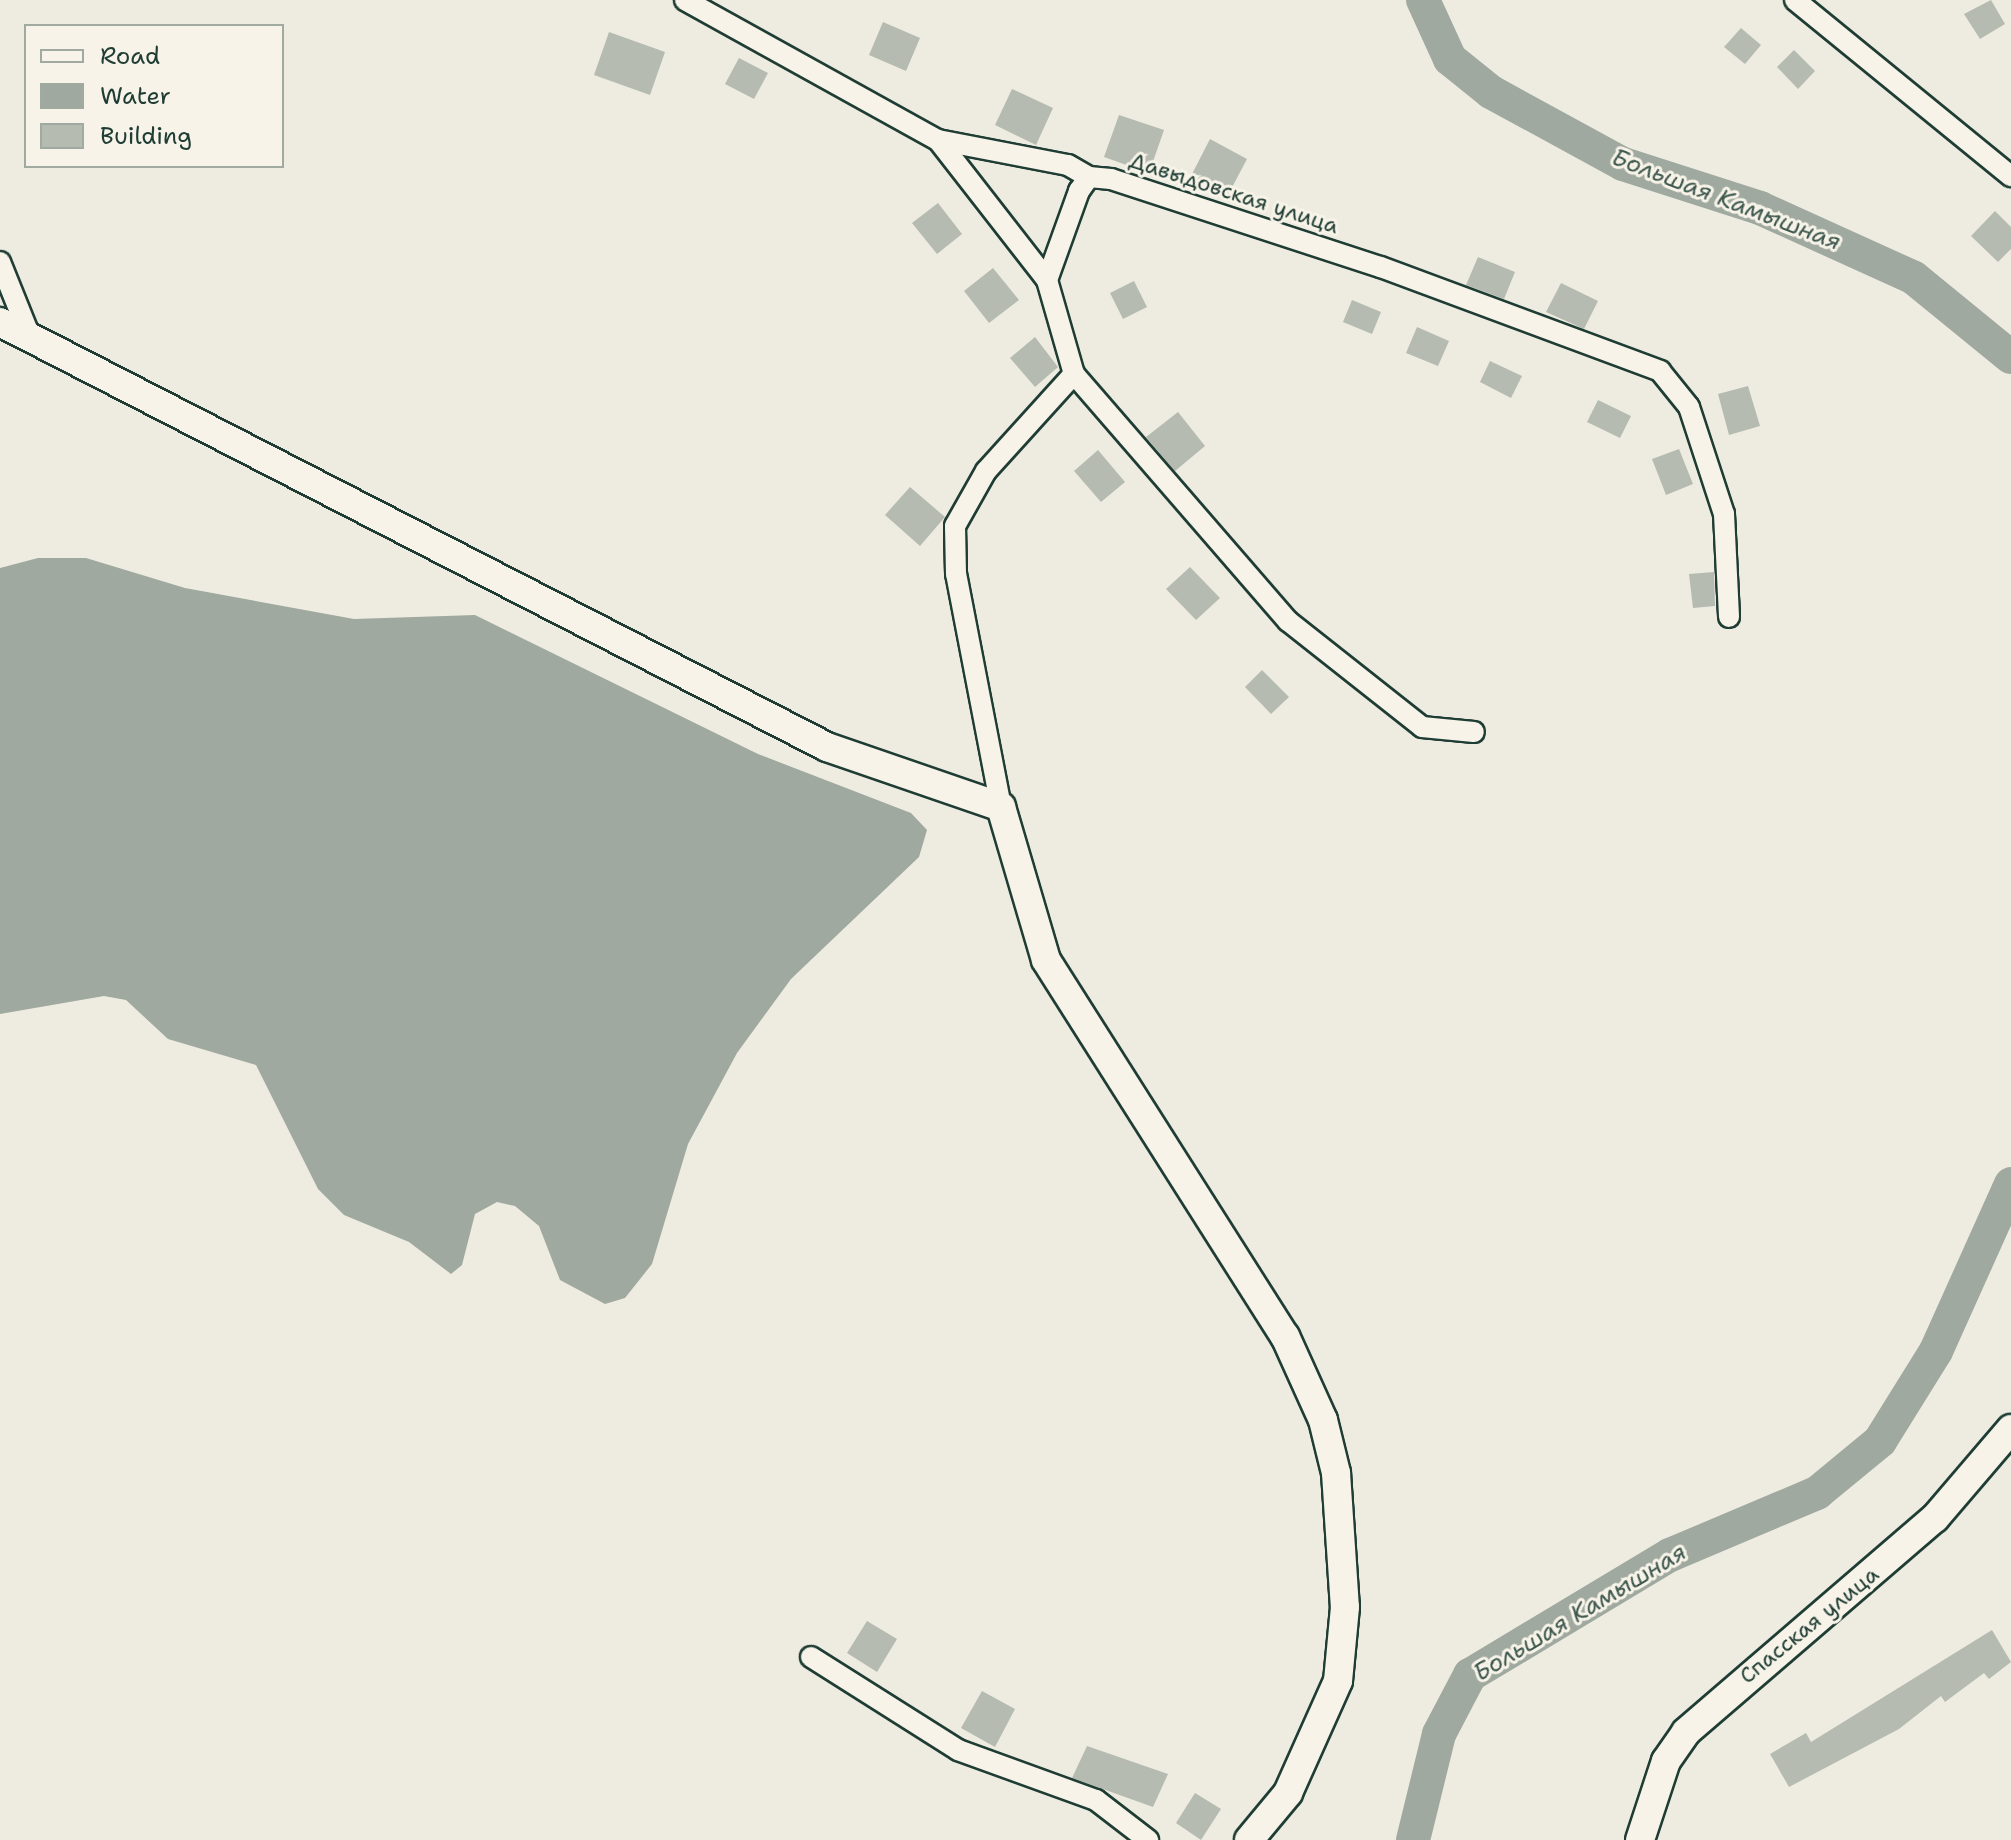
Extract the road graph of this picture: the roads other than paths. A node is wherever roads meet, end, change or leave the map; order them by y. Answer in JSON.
{"nodes":[{"id":1,"x":685,"y":0,"type":"edge"},
{"id":2,"x":1795,"y":0,"type":"edge"},
{"id":3,"x":938,"y":140,"type":"junction"},
{"id":4,"x":2011,"y":176,"type":"edge"},
{"id":5,"x":1089,"y":177,"type":"junction"},
{"id":6,"x":0,"y":262,"type":"edge"},
{"id":7,"x":1047,"y":280,"type":"junction"},
{"id":8,"x":0,"y":322,"type":"edge"},
{"id":9,"x":31,"y":339,"type":"junction"},
{"id":10,"x":1074,"y":374,"type":"junction"},
{"id":11,"x":1729,"y":617,"type":"dead end"},
{"id":12,"x":1474,"y":732,"type":"dead end"},
{"id":13,"x":1001,"y":807,"type":"junction"},
{"id":14,"x":2011,"y":1429,"type":"edge"},
{"id":15,"x":811,"y":1657,"type":"dead end"},
{"id":16,"x":1148,"y":1840,"type":"edge"},
{"id":17,"x":1249,"y":1840,"type":"edge"},
{"id":18,"x":1640,"y":1840,"type":"edge"}],
"edges":[{"from":1,"to":3,"type":"street"},
{"from":2,"to":4,"type":"street"},
{"from":3,"to":5,"type":"street","name":"Давыдовская улица"},
{"from":3,"to":7,"type":"street"},
{"from":5,"to":7,"type":"street"},
{"from":5,"to":11,"type":"street","name":"Давыдовская улица"},
{"from":6,"to":9,"type":"street"},
{"from":7,"to":10,"type":"street"},
{"from":8,"to":9,"type":"street"},
{"from":9,"to":13,"type":"street"},
{"from":10,"to":12,"type":"street"},
{"from":10,"to":13,"type":"street"},
{"from":13,"to":17,"type":"street"},
{"from":14,"to":18,"type":"street","name":"Спасская улица"},
{"from":15,"to":16,"type":"street"}]}
